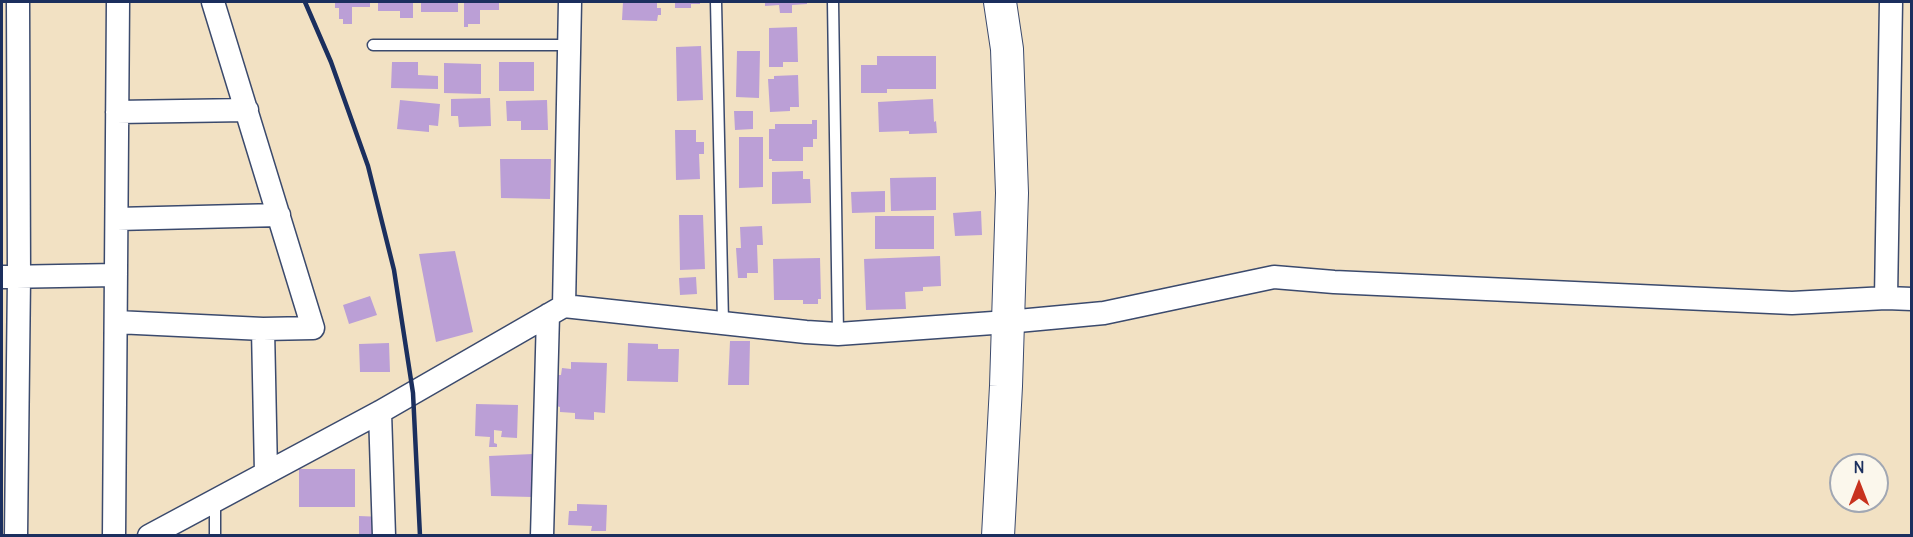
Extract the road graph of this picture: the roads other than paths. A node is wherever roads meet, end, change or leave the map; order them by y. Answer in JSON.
{"nodes":[{"id":1,"x":18,"y":2,"type":"edge"},
{"id":2,"x":118,"y":2,"type":"edge"},
{"id":3,"x":213,"y":2,"type":"edge"},
{"id":4,"x":570,"y":2,"type":"edge"},
{"id":5,"x":716,"y":2,"type":"edge"},
{"id":6,"x":833,"y":2,"type":"edge"},
{"id":7,"x":1000,"y":2,"type":"edge"},
{"id":8,"x":1891,"y":2,"type":"edge"},
{"id":9,"x":373,"y":45,"type":"dead end"},
{"id":10,"x":569,"y":45,"type":"junction"},
{"id":11,"x":247,"y":110,"type":"junction"},
{"id":12,"x":117,"y":112,"type":"junction"},
{"id":13,"x":279,"y":214,"type":"junction"},
{"id":14,"x":117,"y":219,"type":"junction"},
{"id":15,"x":116,"y":275,"type":"junction"},
{"id":16,"x":10,"y":277,"type":"edge"},
{"id":17,"x":1886,"y":298,"type":"junction"},
{"id":18,"x":1911,"y":299,"type":"edge"},
{"id":19,"x":556,"y":310,"type":"junction"},
{"id":20,"x":116,"y":322,"type":"junction"},
{"id":21,"x":723,"y":322,"type":"junction"},
{"id":22,"x":1007,"y":322,"type":"junction"},
{"id":23,"x":263,"y":329,"type":"junction"},
{"id":24,"x":838,"y":334,"type":"junction"},
{"id":25,"x":380,"y":412,"type":"junction"},
{"id":26,"x":266,"y":473,"type":"junction"},
{"id":27,"x":215,"y":500,"type":"junction"},
{"id":28,"x":11,"y":522,"type":"edge"},
{"id":29,"x":114,"y":536,"type":"edge"},
{"id":30,"x":149,"y":536,"type":"edge"},
{"id":31,"x":215,"y":536,"type":"edge"},
{"id":32,"x":384,"y":536,"type":"edge"},
{"id":33,"x":542,"y":536,"type":"edge"},
{"id":34,"x":998,"y":536,"type":"edge"}],
"edges":[{"from":1,"to":16,"type":"street"},
{"from":2,"to":12,"type":"street"},
{"from":3,"to":11,"type":"street"},
{"from":4,"to":10,"type":"street"},
{"from":5,"to":21,"type":"lane"},
{"from":6,"to":24,"type":"lane"},
{"from":7,"to":22,"type":"street"},
{"from":8,"to":17,"type":"street"},
{"from":9,"to":10,"type":"lane"},
{"from":10,"to":19,"type":"street"},
{"from":11,"to":12,"type":"street"},
{"from":11,"to":13,"type":"street"},
{"from":12,"to":14,"type":"street"},
{"from":13,"to":14,"type":"street"},
{"from":13,"to":23,"type":"street"},
{"from":14,"to":15,"type":"street"},
{"from":15,"to":16,"type":"street"},
{"from":15,"to":20,"type":"street"},
{"from":16,"to":28,"type":"street"},
{"from":17,"to":18,"type":"street"},
{"from":17,"to":22,"type":"street"},
{"from":19,"to":21,"type":"street"},
{"from":19,"to":25,"type":"street"},
{"from":19,"to":33,"type":"street"},
{"from":20,"to":23,"type":"street"},
{"from":20,"to":29,"type":"street"},
{"from":21,"to":24,"type":"street"},
{"from":22,"to":24,"type":"street"},
{"from":22,"to":34,"type":"street"},
{"from":23,"to":26,"type":"street"},
{"from":25,"to":26,"type":"street"},
{"from":25,"to":32,"type":"street"},
{"from":26,"to":27,"type":"street"},
{"from":27,"to":30,"type":"street"},
{"from":27,"to":31,"type":"lane"}]}
